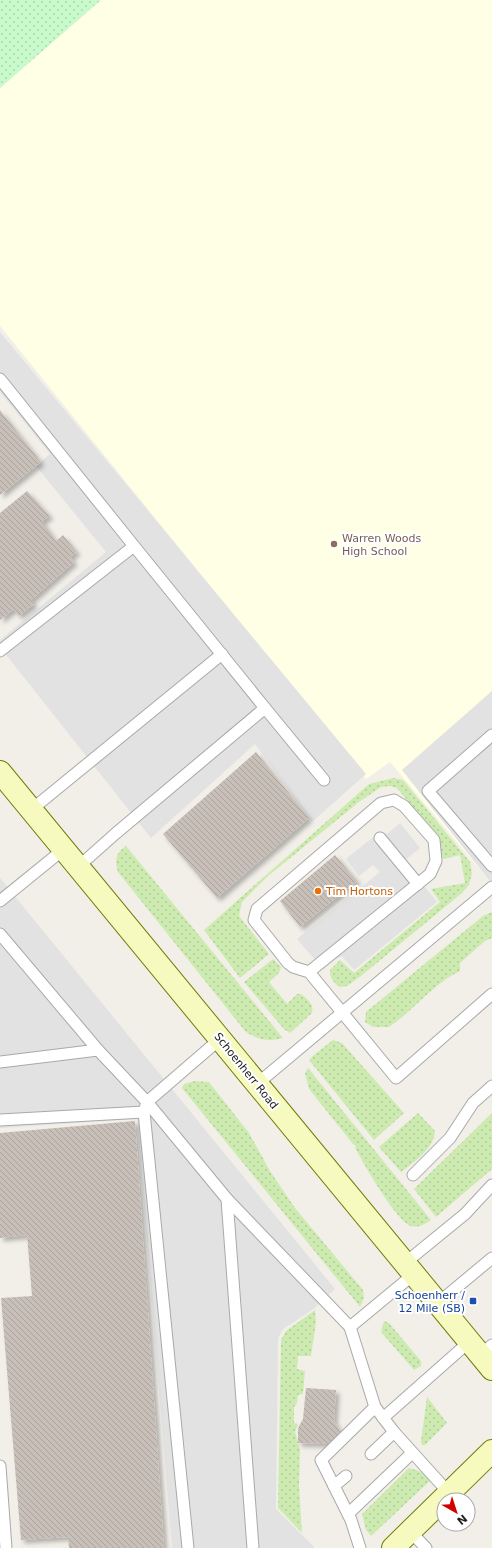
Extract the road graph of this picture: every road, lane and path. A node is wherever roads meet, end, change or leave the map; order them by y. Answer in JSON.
{"nodes":[{"id":1,"x":0,"y":379,"type":"edge"},
{"id":2,"x":134,"y":546,"type":"junction"},
{"id":3,"x":0,"y":651,"type":"edge"},
{"id":4,"x":222,"y":654,"type":"junction"},
{"id":5,"x":265,"y":708,"type":"junction"},
{"id":6,"x":492,"y":735,"type":"edge"},
{"id":7,"x":0,"y":772,"type":"edge"},
{"id":8,"x":324,"y":780,"type":"dead end"},
{"id":9,"x":31,"y":810,"type":"junction"},
{"id":10,"x":380,"y":838,"type":"dead end"},
{"id":11,"x":64,"y":849,"type":"junction"},
{"id":12,"x":492,"y":866,"type":"edge"},
{"id":13,"x":78,"y":867,"type":"junction"},
{"id":14,"x":418,"y":884,"type":"junction"},
{"id":15,"x":492,"y":887,"type":"edge"},
{"id":16,"x":0,"y":901,"type":"edge"},
{"id":17,"x":0,"y":934,"type":"edge"},
{"id":18,"x":309,"y":972,"type":"junction"},
{"id":19,"x":492,"y":994,"type":"edge"},
{"id":20,"x":342,"y":1013,"type":"junction"},
{"id":21,"x":220,"y":1039,"type":"junction"},
{"id":22,"x":98,"y":1050,"type":"junction"},
{"id":23,"x":0,"y":1062,"type":"edge"},
{"id":24,"x":257,"y":1084,"type":"junction"},
{"id":25,"x":492,"y":1086,"type":"edge"},
{"id":26,"x":145,"y":1107,"type":"junction"},
{"id":27,"x":0,"y":1120,"type":"edge"},
{"id":28,"x":413,"y":1175,"type":"dead end"},
{"id":29,"x":492,"y":1185,"type":"edge"},
{"id":30,"x":227,"y":1198,"type":"junction"},
{"id":31,"x":492,"y":1258,"type":"edge"},
{"id":32,"x":409,"y":1269,"type":"junction"},
{"id":33,"x":438,"y":1303,"type":"junction"},
{"id":34,"x":350,"y":1327,"type":"junction"},
{"id":35,"x":483,"y":1353,"type":"edge"},
{"id":36,"x":375,"y":1407,"type":"junction"},
{"id":37,"x":383,"y":1418,"type":"junction"},
{"id":38,"x":394,"y":1432,"type":"junction"},
{"id":39,"x":492,"y":1452,"type":"edge"},
{"id":40,"x":412,"y":1453,"type":"junction"},
{"id":41,"x":371,"y":1454,"type":"dead end"},
{"id":42,"x":0,"y":1466,"type":"edge"},
{"id":43,"x":346,"y":1476,"type":"dead end"},
{"id":44,"x":334,"y":1486,"type":"junction"},
{"id":45,"x":448,"y":1492,"type":"edge"},
{"id":46,"x":450,"y":1492,"type":"edge"},
{"id":47,"x":436,"y":1506,"type":"edge"},
{"id":48,"x":348,"y":1514,"type":"junction"},
{"id":49,"x":410,"y":1531,"type":"junction"},
{"id":50,"x":6,"y":1548,"type":"edge"},
{"id":51,"x":188,"y":1548,"type":"edge"},
{"id":52,"x":253,"y":1548,"type":"edge"},
{"id":53,"x":360,"y":1548,"type":"edge"},
{"id":54,"x":393,"y":1548,"type":"edge"},
{"id":55,"x":426,"y":1548,"type":"edge"}],
"edges":[{"from":1,"to":2,"type":"lane"},
{"from":2,"to":3,"type":"lane"},
{"from":2,"to":4,"type":"lane"},
{"from":4,"to":5,"type":"lane"},
{"from":4,"to":9,"type":"lane"},
{"from":5,"to":8,"type":"lane"},
{"from":5,"to":13,"type":"lane"},
{"from":6,"to":12,"type":"lane"},
{"from":7,"to":9,"type":"main road","name":"Schoenherr Road"},
{"from":9,"to":11,"type":"main road","name":"Schoenherr Road"},
{"from":10,"to":14,"type":"lane"},
{"from":11,"to":13,"type":"main road","name":"Schoenherr Road"},
{"from":11,"to":16,"type":"lane"},
{"from":13,"to":21,"type":"main road","name":"Schoenherr Road"},
{"from":14,"to":18,"type":"lane"},
{"from":14,"to":18,"type":"lane"},
{"from":15,"to":20,"type":"lane"},
{"from":17,"to":22,"type":"lane"},
{"from":18,"to":20,"type":"lane"},
{"from":19,"to":20,"type":"lane"},
{"from":20,"to":24,"type":"lane"},
{"from":21,"to":24,"type":"main road","name":"Schoenherr Road"},
{"from":21,"to":26,"type":"lane"},
{"from":22,"to":23,"type":"lane"},
{"from":22,"to":26,"type":"lane"},
{"from":24,"to":32,"type":"main road","name":"Schoenherr Road"},
{"from":25,"to":28,"type":"lane"},
{"from":26,"to":27,"type":"lane"},
{"from":26,"to":30,"type":"lane"},
{"from":26,"to":51,"type":"lane"},
{"from":29,"to":32,"type":"lane"},
{"from":30,"to":34,"type":"lane"},
{"from":30,"to":52,"type":"lane"},
{"from":31,"to":33,"type":"lane"},
{"from":32,"to":33,"type":"main road","name":"Schoenherr Road"},
{"from":32,"to":34,"type":"lane"},
{"from":33,"to":35,"type":"main road","name":"Schoenherr Road"},
{"from":34,"to":36,"type":"lane"},
{"from":35,"to":37,"type":"lane"},
{"from":36,"to":37,"type":"lane"},
{"from":36,"to":44,"type":"lane"},
{"from":37,"to":38,"type":"lane"},
{"from":38,"to":40,"type":"lane"},
{"from":38,"to":41,"type":"lane"},
{"from":39,"to":46,"type":"main road"},
{"from":40,"to":45,"type":"lane"},
{"from":40,"to":48,"type":"lane"},
{"from":42,"to":50,"type":"lane"},
{"from":43,"to":44,"type":"lane"},
{"from":44,"to":48,"type":"lane"},
{"from":47,"to":49,"type":"main road"},
{"from":48,"to":53,"type":"lane"},
{"from":49,"to":54,"type":"main road"},
{"from":49,"to":55,"type":"lane"}]}
